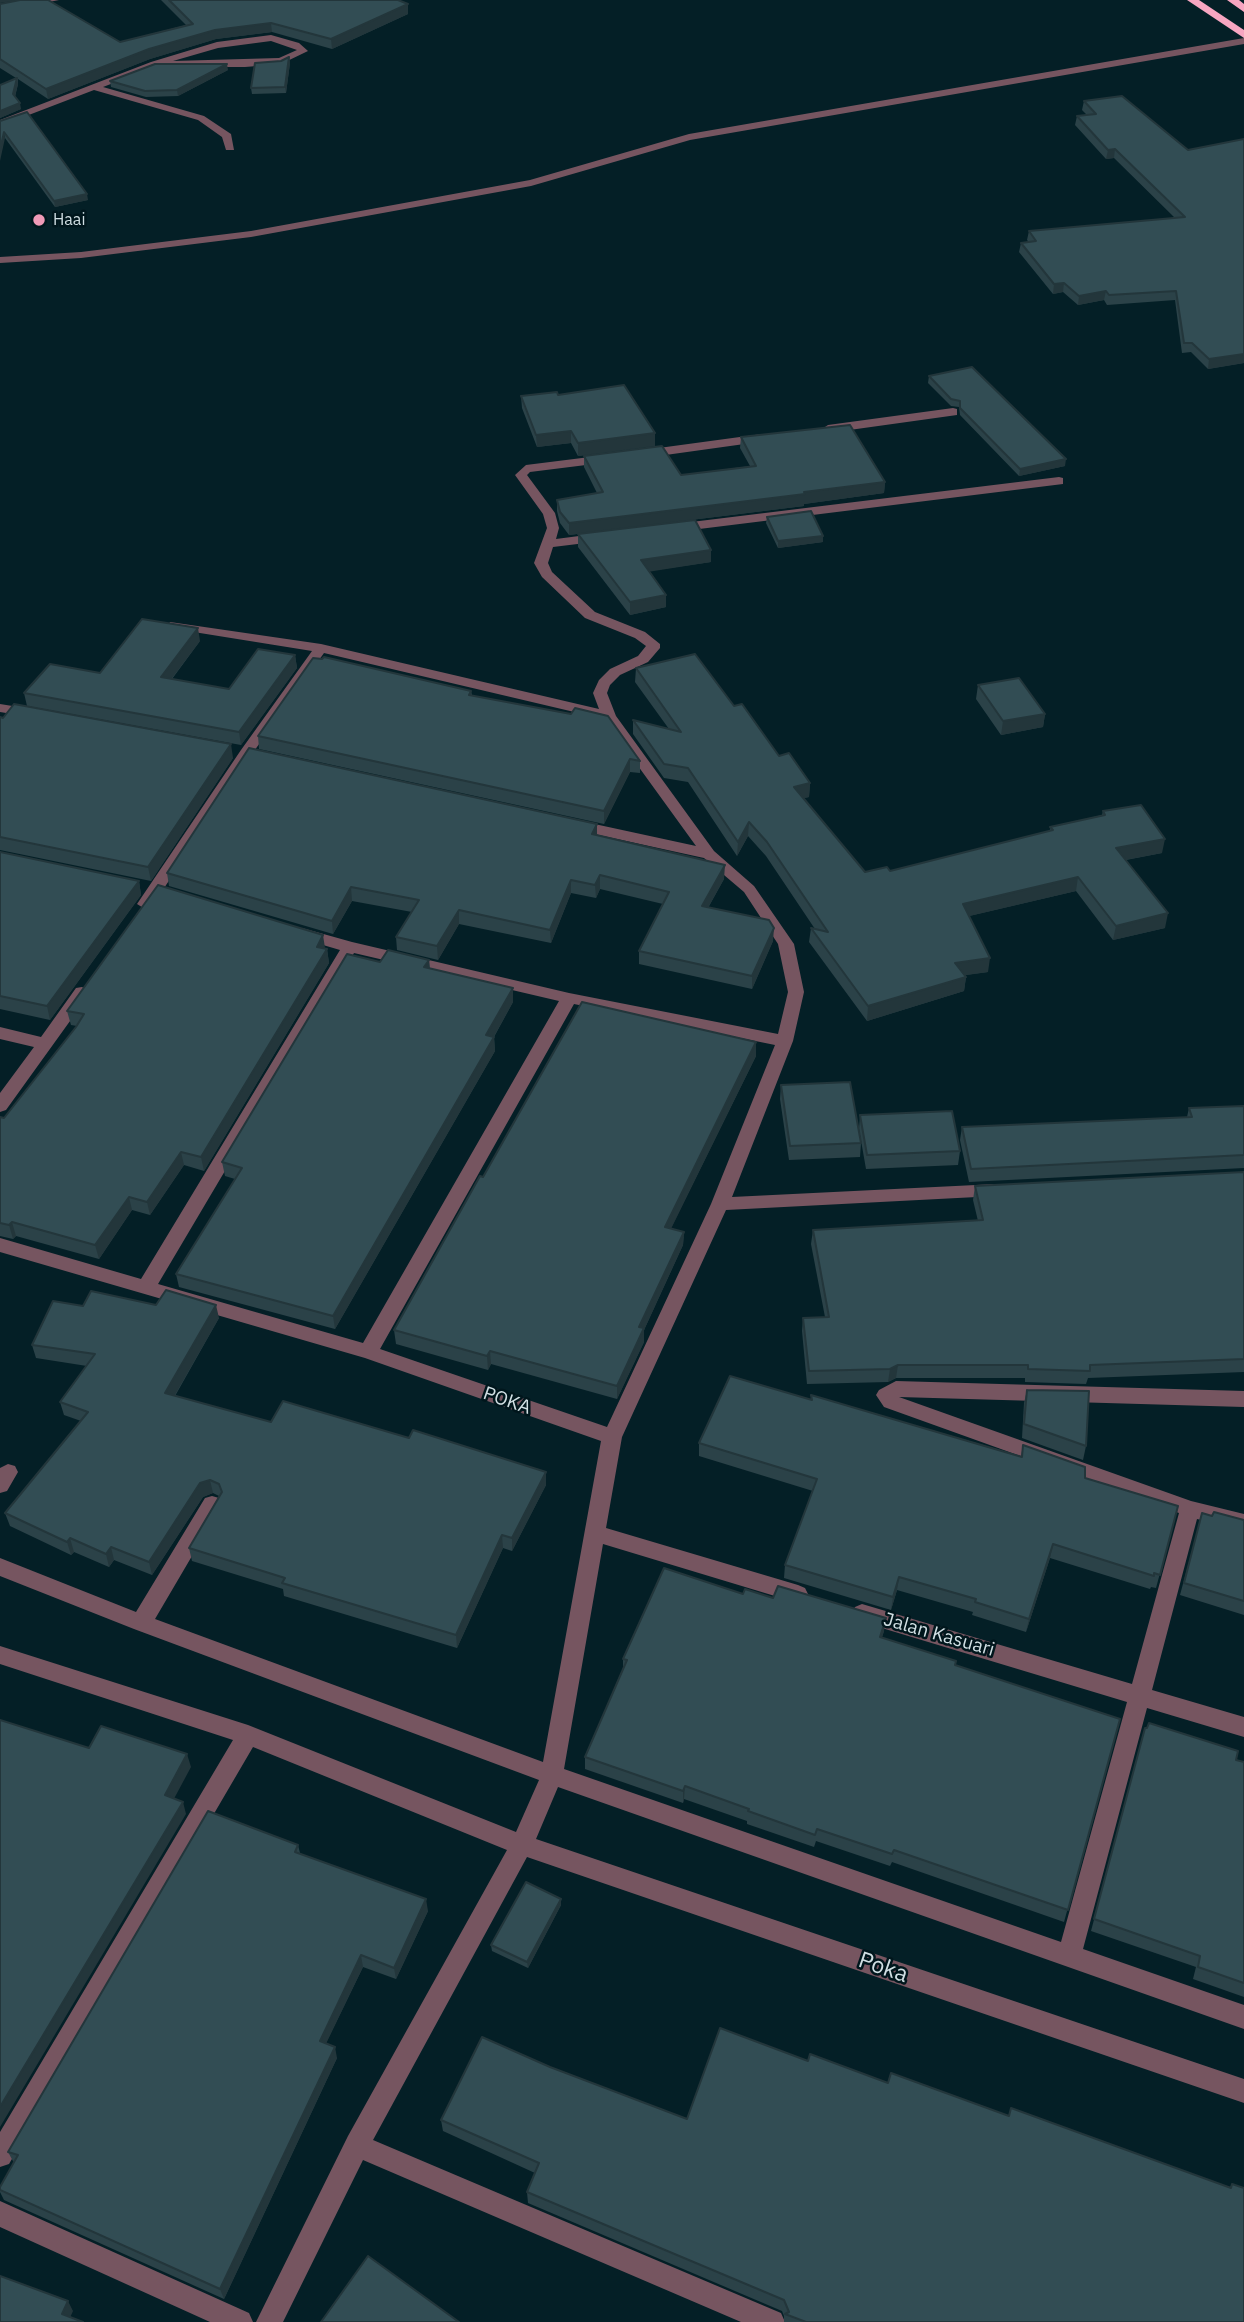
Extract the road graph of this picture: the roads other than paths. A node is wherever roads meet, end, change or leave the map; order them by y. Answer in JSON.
{"nodes":[{"id":1,"x":55,"y":0,"type":"edge"},
{"id":2,"x":1192,"y":0,"type":"edge"},
{"id":3,"x":1231,"y":0,"type":"edge"},
{"id":4,"x":0,"y":9,"type":"edge"},
{"id":5,"x":1244,"y":9,"type":"edge"},
{"id":6,"x":1244,"y":35,"type":"edge"},
{"id":7,"x":1244,"y":41,"type":"edge"},
{"id":8,"x":154,"y":64,"type":"junction"},
{"id":9,"x":93,"y":87,"type":"junction"},
{"id":10,"x":0,"y":123,"type":"edge"},
{"id":11,"x":230,"y":148,"type":"dead end"},
{"id":12,"x":0,"y":260,"type":"edge"},
{"id":13,"x":953,"y":412,"type":"edge"},
{"id":14,"x":816,"y":431,"type":"edge"},
{"id":15,"x":774,"y":436,"type":"edge"},
{"id":16,"x":1059,"y":481,"type":"dead end"},
{"id":17,"x":657,"y":530,"type":"edge"},
{"id":18,"x":616,"y":535,"type":"edge"},
{"id":19,"x":546,"y":544,"type":"junction"},
{"id":20,"x":165,"y":624,"type":"edge"},
{"id":21,"x":320,"y":648,"type":"junction"},
{"id":22,"x":0,"y":708,"type":"edge"},
{"id":23,"x":41,"y":715,"type":"edge"},
{"id":24,"x":609,"y":716,"type":"junction"},
{"id":25,"x":559,"y":821,"type":"edge"},
{"id":26,"x":709,"y":854,"type":"junction"},
{"id":27,"x":140,"y":912,"type":"edge"},
{"id":28,"x":285,"y":928,"type":"edge"},
{"id":29,"x":350,"y":947,"type":"junction"},
{"id":30,"x":93,"y":978,"type":"edge"},
{"id":31,"x":569,"y":998,"type":"junction"},
{"id":32,"x":0,"y":1033,"type":"edge"},
{"id":33,"x":785,"y":1041,"type":"junction"},
{"id":34,"x":45,"y":1044,"type":"junction"},
{"id":35,"x":0,"y":1106,"type":"edge"},
{"id":36,"x":1009,"y":1189,"type":"edge"},
{"id":37,"x":720,"y":1204,"type":"junction"},
{"id":38,"x":0,"y":1245,"type":"edge"},
{"id":39,"x":145,"y":1289,"type":"junction"},
{"id":40,"x":368,"y":1352,"type":"junction"},
{"id":41,"x":1244,"y":1399,"type":"edge"},
{"id":42,"x":612,"y":1437,"type":"junction"},
{"id":43,"x":212,"y":1504,"type":"edge"},
{"id":44,"x":1190,"y":1509,"type":"junction"},
{"id":45,"x":1244,"y":1522,"type":"edge"},
{"id":46,"x":594,"y":1533,"type":"junction"},
{"id":47,"x":0,"y":1567,"type":"edge"},
{"id":48,"x":821,"y":1601,"type":"edge"},
{"id":49,"x":848,"y":1608,"type":"edge"},
{"id":50,"x":141,"y":1623,"type":"junction"},
{"id":51,"x":0,"y":1655,"type":"edge"},
{"id":52,"x":1142,"y":1695,"type":"junction"},
{"id":53,"x":1244,"y":1727,"type":"edge"},
{"id":54,"x":248,"y":1735,"type":"junction"},
{"id":55,"x":552,"y":1774,"type":"junction"},
{"id":56,"x":522,"y":1845,"type":"junction"},
{"id":57,"x":1069,"y":1956,"type":"junction"},
{"id":58,"x":1244,"y":2017,"type":"edge"},
{"id":59,"x":1244,"y":2091,"type":"edge"},
{"id":60,"x":357,"y":2144,"type":"junction"},
{"id":61,"x":0,"y":2155,"type":"edge"},
{"id":62,"x":0,"y":2214,"type":"edge"},
{"id":63,"x":240,"y":2322,"type":"edge"},
{"id":64,"x":269,"y":2322,"type":"edge"},
{"id":65,"x":772,"y":2322,"type":"edge"}],
"edges":[{"from":1,"to":4,"type":"street"},
{"from":2,"to":6,"type":"highway"},
{"from":3,"to":5,"type":"highway"},
{"from":7,"to":12,"type":"street"},
{"from":8,"to":8,"type":"street"},
{"from":8,"to":9,"type":"street"},
{"from":9,"to":10,"type":"street"},
{"from":9,"to":11,"type":"street"},
{"from":13,"to":14,"type":"street"},
{"from":15,"to":19,"type":"street"},
{"from":16,"to":17,"type":"street"},
{"from":18,"to":19,"type":"street"},
{"from":19,"to":24,"type":"street"},
{"from":20,"to":21,"type":"street"},
{"from":21,"to":24,"type":"street"},
{"from":21,"to":27,"type":"street"},
{"from":22,"to":23,"type":"street"},
{"from":24,"to":26,"type":"street"},
{"from":25,"to":26,"type":"street"},
{"from":26,"to":33,"type":"street"},
{"from":28,"to":29,"type":"street"},
{"from":29,"to":31,"type":"street"},
{"from":29,"to":39,"type":"street"},
{"from":30,"to":34,"type":"street"},
{"from":31,"to":33,"type":"street"},
{"from":31,"to":40,"type":"street"},
{"from":32,"to":34,"type":"street"},
{"from":33,"to":37,"type":"street"},
{"from":34,"to":35,"type":"street"},
{"from":36,"to":37,"type":"street"},
{"from":37,"to":42,"type":"street"},
{"from":38,"to":39,"type":"street","name":"POKA"},
{"from":39,"to":40,"type":"street","name":"POKA"},
{"from":40,"to":42,"type":"street","name":"POKA"},
{"from":41,"to":44,"type":"street"},
{"from":42,"to":46,"type":"street"},
{"from":43,"to":50,"type":"street"},
{"from":44,"to":45,"type":"street"},
{"from":44,"to":52,"type":"street"},
{"from":46,"to":48,"type":"street"},
{"from":46,"to":55,"type":"street"},
{"from":47,"to":50,"type":"street"},
{"from":49,"to":52,"type":"street","name":"Jalan Kasuari"},
{"from":50,"to":55,"type":"street"},
{"from":51,"to":54,"type":"street","name":"Poka"},
{"from":52,"to":53,"type":"street","name":"Jalan Kasuari"},
{"from":52,"to":57,"type":"street"},
{"from":54,"to":56,"type":"street","name":"Poka"},
{"from":54,"to":61,"type":"street"},
{"from":55,"to":56,"type":"street"},
{"from":55,"to":57,"type":"street"},
{"from":56,"to":59,"type":"street","name":"Poka"},
{"from":56,"to":60,"type":"street"},
{"from":57,"to":58,"type":"street"},
{"from":60,"to":64,"type":"street"},
{"from":60,"to":65,"type":"street"},
{"from":62,"to":63,"type":"street"}]}
